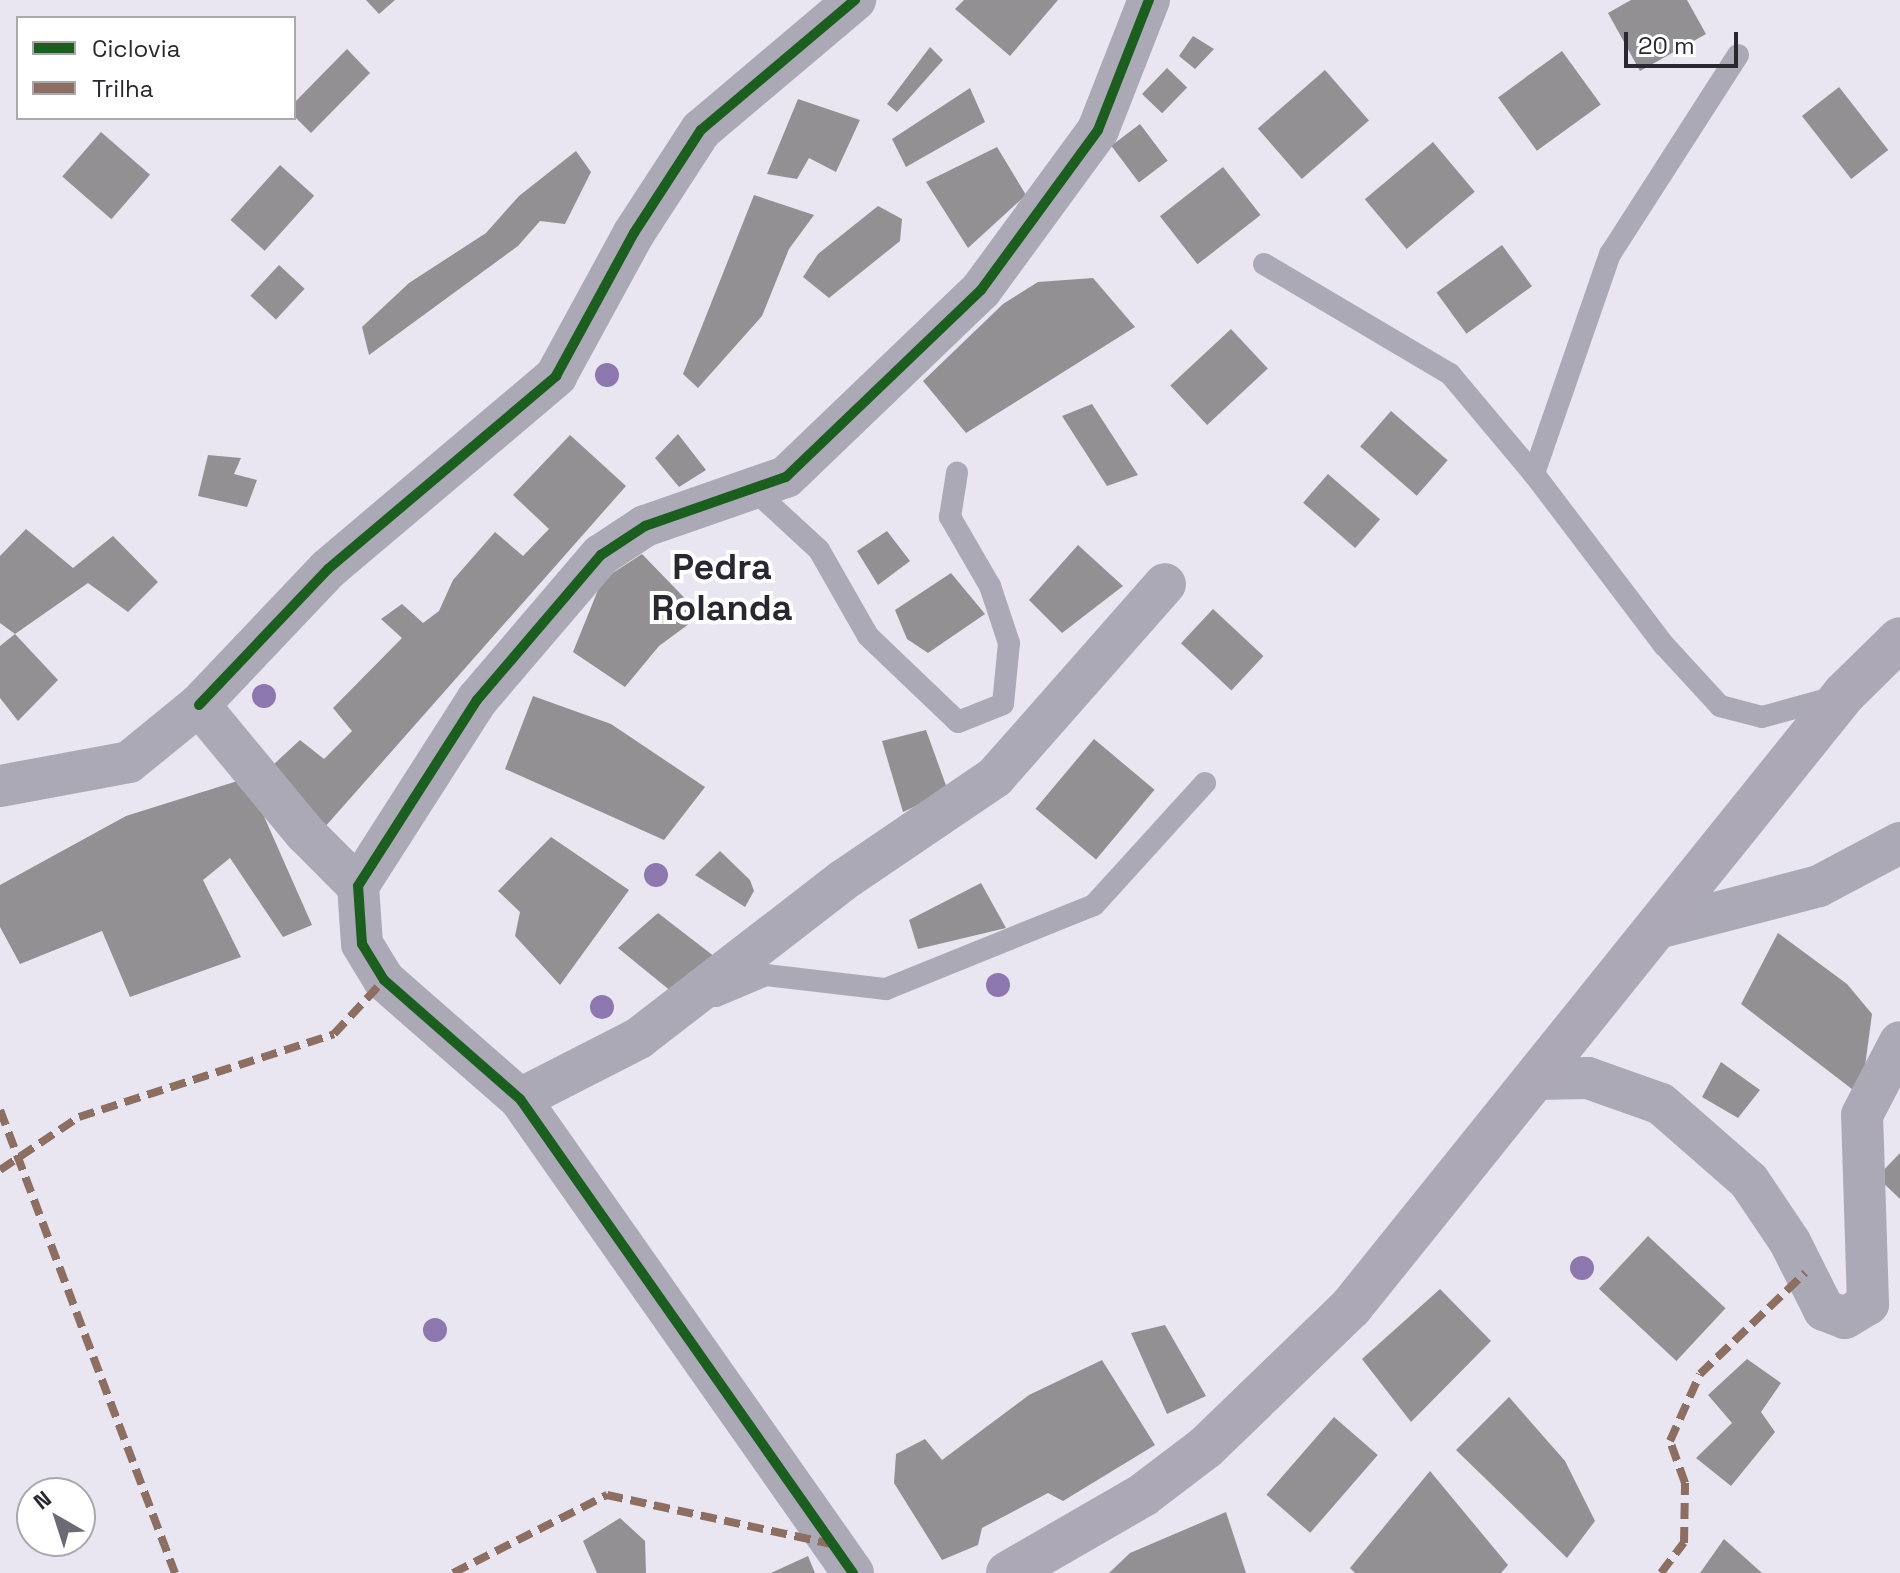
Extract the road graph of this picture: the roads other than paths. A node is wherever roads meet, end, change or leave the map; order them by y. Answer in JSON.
{"nodes":[{"id":1,"x":855,"y":0,"type":"edge"},
{"id":2,"x":1149,"y":0,"type":"edge"},
{"id":3,"x":1738,"y":55,"type":"dead end"},
{"id":4,"x":1264,"y":264,"type":"dead end"},
{"id":5,"x":957,"y":473,"type":"dead end"},
{"id":6,"x":1534,"y":474,"type":"junction"},
{"id":7,"x":754,"y":490,"type":"junction"},
{"id":8,"x":1165,"y":584,"type":"dead end"},
{"id":9,"x":1900,"y":639,"type":"edge"},
{"id":10,"x":1844,"y":694,"type":"junction"},
{"id":11,"x":199,"y":705,"type":"junction"},
{"id":12,"x":1205,"y":783,"type":"dead end"},
{"id":13,"x":0,"y":786,"type":"edge"},
{"id":14,"x":1900,"y":843,"type":"edge"},
{"id":15,"x":358,"y":886,"type":"junction"},
{"id":16,"x":1658,"y":928,"type":"junction"},
{"id":17,"x":671,"y":1015,"type":"junction"},
{"id":18,"x":1900,"y":1042,"type":"edge"},
{"id":19,"x":1536,"y":1079,"type":"junction"},
{"id":20,"x":520,"y":1099,"type":"junction"},
{"id":21,"x":853,"y":1573,"type":"edge"},
{"id":22,"x":1008,"y":1573,"type":"edge"}],
"edges":[{"from":1,"to":11,"type":"street"},
{"from":2,"to":7,"type":"street"},
{"from":3,"to":6,"type":"lane"},
{"from":4,"to":6,"type":"lane"},
{"from":5,"to":7,"type":"lane"},
{"from":6,"to":10,"type":"lane"},
{"from":7,"to":15,"type":"street"},
{"from":8,"to":17,"type":"street"},
{"from":9,"to":10,"type":"main road"},
{"from":10,"to":16,"type":"main road"},
{"from":11,"to":13,"type":"street"},
{"from":11,"to":15,"type":"street"},
{"from":12,"to":17,"type":"lane"},
{"from":14,"to":16,"type":"street"},
{"from":15,"to":20,"type":"street"},
{"from":16,"to":19,"type":"main road"},
{"from":17,"to":20,"type":"street"},
{"from":18,"to":19,"type":"street"},
{"from":19,"to":22,"type":"main road"},
{"from":20,"to":21,"type":"street"}]}
